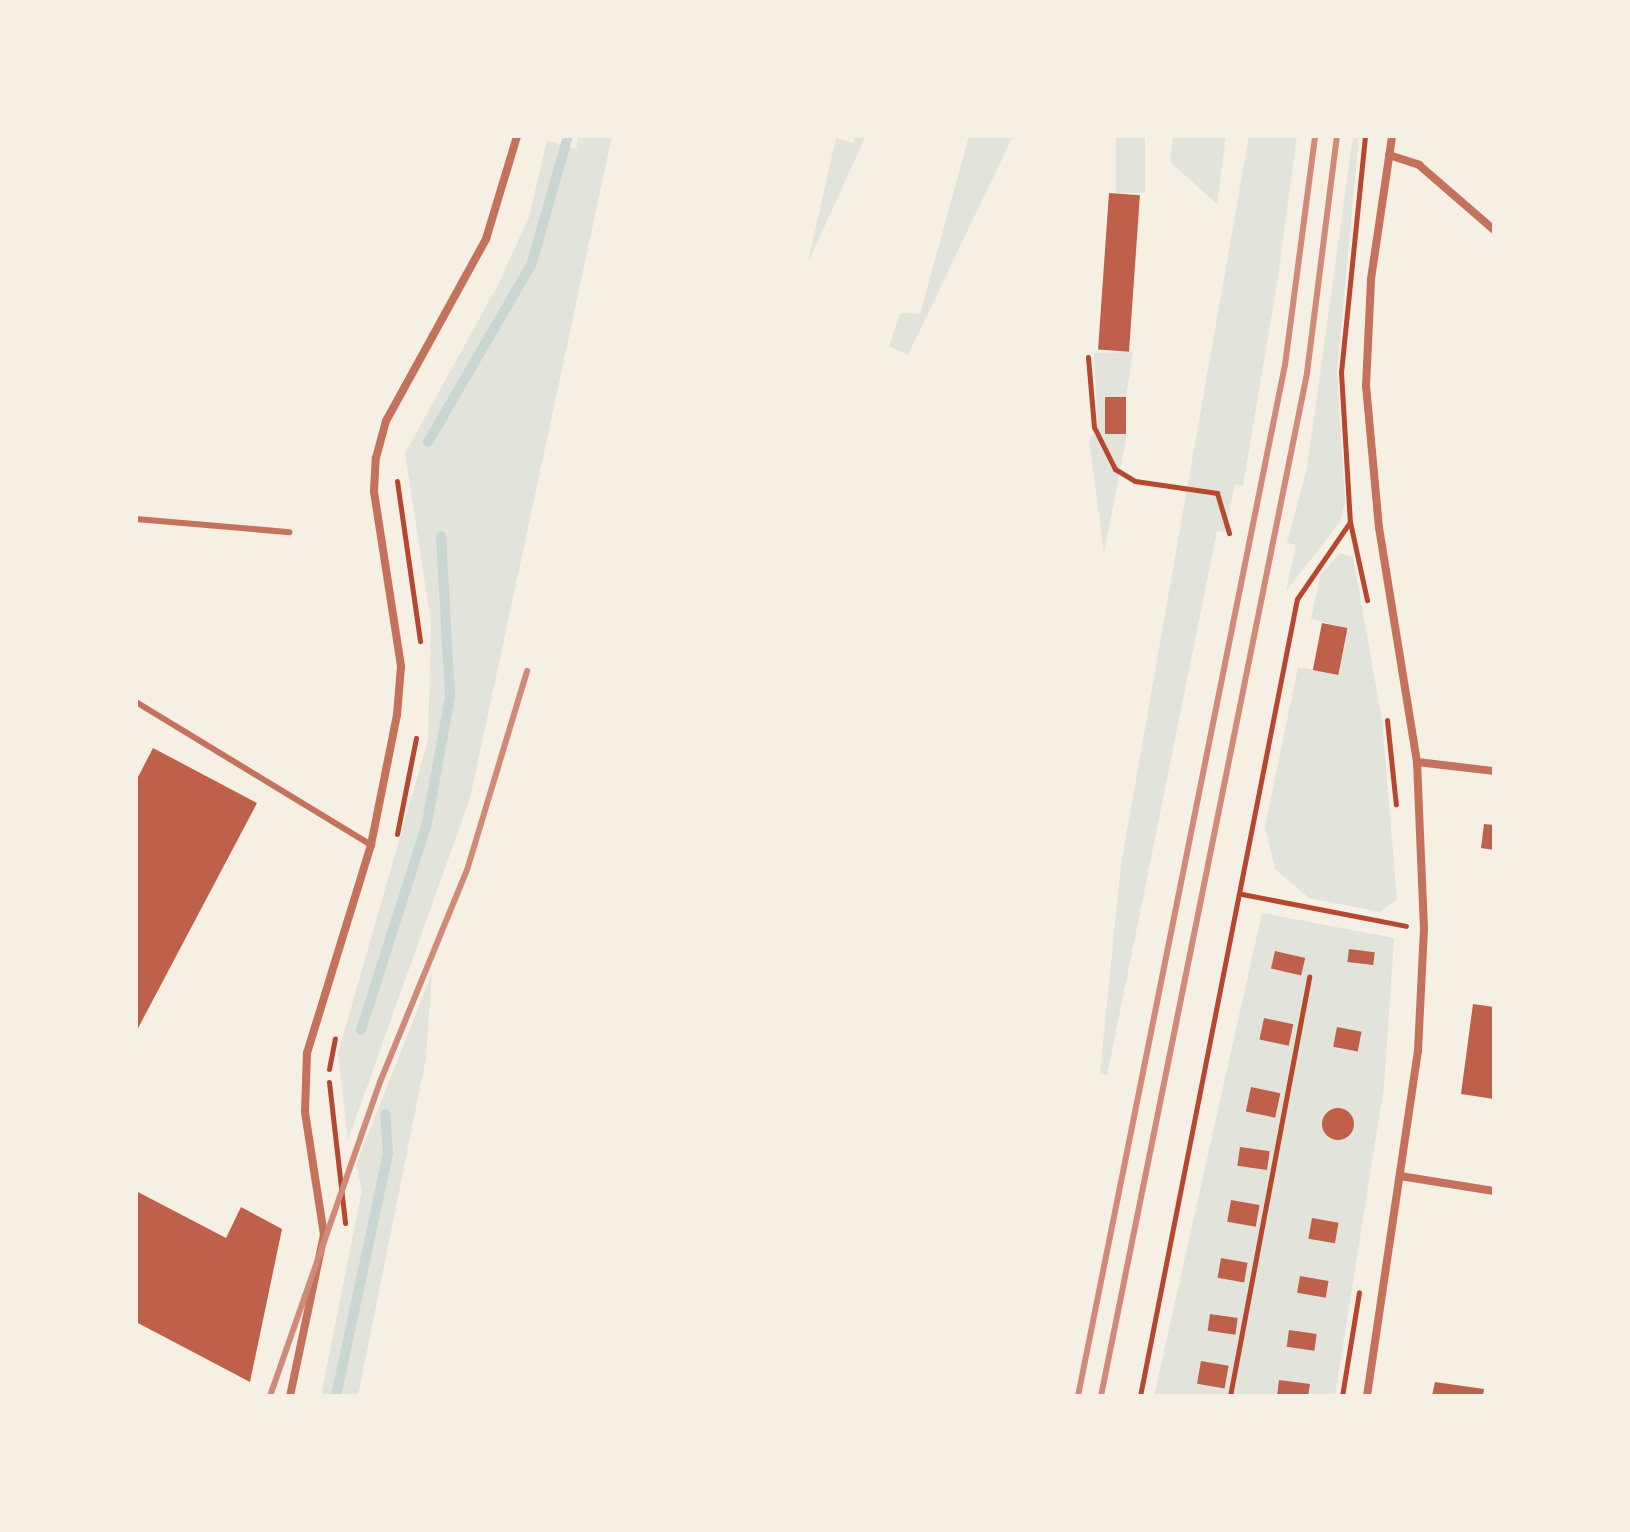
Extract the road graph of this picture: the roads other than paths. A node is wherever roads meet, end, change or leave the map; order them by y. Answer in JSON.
{"nodes":[{"id":1,"x":517,"y":136,"type":"edge"},
{"id":2,"x":1392,"y":136,"type":"edge"},
{"id":3,"x":1389,"y":155,"type":"junction"},
{"id":4,"x":1494,"y":230,"type":"edge"},
{"id":5,"x":136,"y":519,"type":"edge"},
{"id":6,"x":289,"y":532,"type":"dead end"},
{"id":7,"x":137,"y":703,"type":"edge"},
{"id":8,"x":1417,"y":762,"type":"junction"},
{"id":9,"x":1494,"y":771,"type":"edge"},
{"id":10,"x":371,"y":845,"type":"junction"},
{"id":11,"x":1400,"y":1176,"type":"junction"},
{"id":12,"x":1494,"y":1191,"type":"edge"},
{"id":13,"x":290,"y":1396,"type":"edge"},
{"id":14,"x":1367,"y":1396,"type":"edge"}],
"edges":[{"from":1,"to":10,"type":"street"},
{"from":2,"to":3,"type":"street"},
{"from":3,"to":4,"type":"street"},
{"from":3,"to":8,"type":"street"},
{"from":5,"to":6,"type":"lane"},
{"from":7,"to":10,"type":"lane"},
{"from":8,"to":9,"type":"street"},
{"from":8,"to":11,"type":"street"},
{"from":10,"to":13,"type":"street"},
{"from":11,"to":12,"type":"street"},
{"from":11,"to":14,"type":"street"}]}
